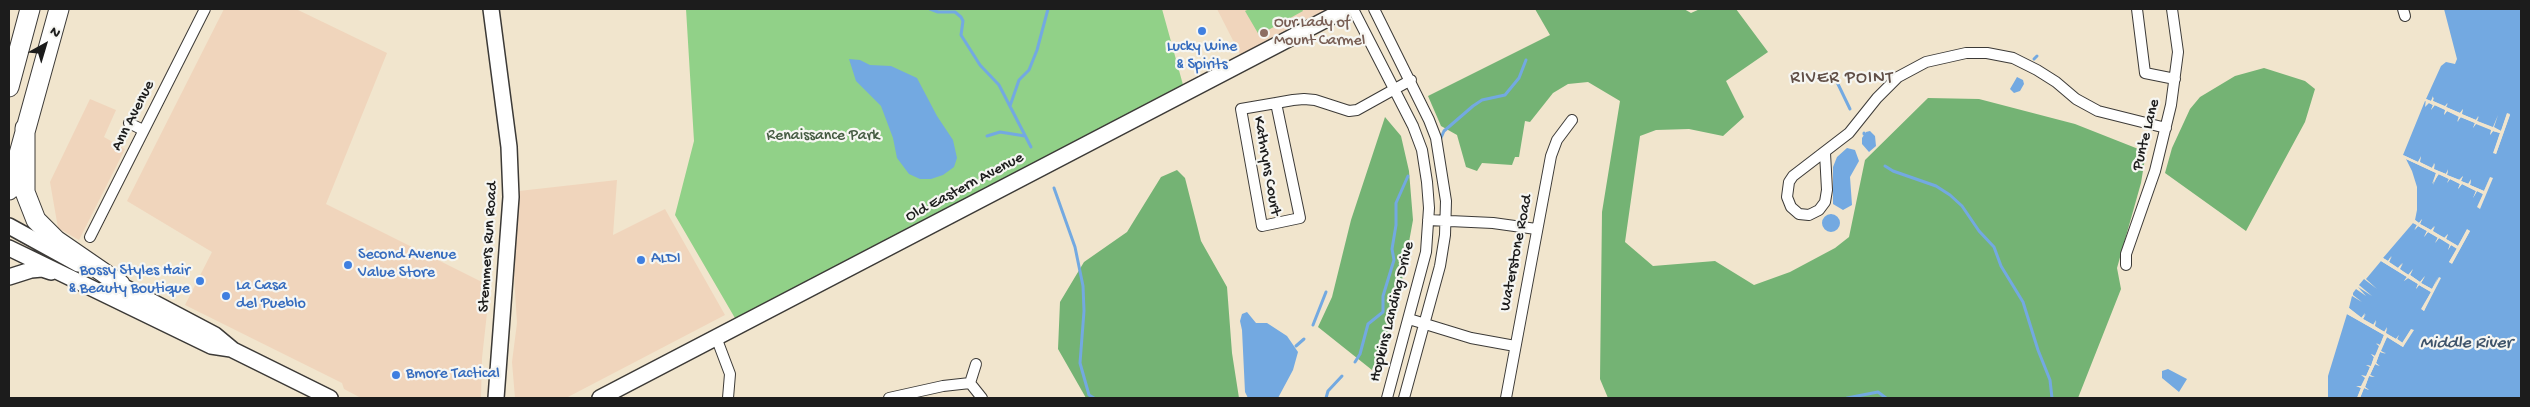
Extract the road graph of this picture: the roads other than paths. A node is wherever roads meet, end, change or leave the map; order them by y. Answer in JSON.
{"nodes":[{"id":1,"x":30,"y":9,"type":"edge"},
{"id":2,"x":58,"y":9,"type":"edge"},
{"id":3,"x":205,"y":9,"type":"edge"},
{"id":4,"x":491,"y":9,"type":"edge"},
{"id":5,"x":1346,"y":9,"type":"edge"},
{"id":6,"x":1353,"y":9,"type":"edge"},
{"id":7,"x":1374,"y":9,"type":"edge"},
{"id":8,"x":2137,"y":9,"type":"edge"},
{"id":9,"x":2172,"y":9,"type":"edge"},
{"id":10,"x":2176,"y":79,"type":"junction"},
{"id":11,"x":1411,"y":80,"type":"junction"},
{"id":12,"x":9,"y":87,"type":"edge"},
{"id":13,"x":1395,"y":89,"type":"junction"},
{"id":14,"x":1276,"y":103,"type":"junction"},
{"id":15,"x":1572,"y":120,"type":"dead end"},
{"id":16,"x":129,"y":123,"type":"dead end"},
{"id":17,"x":25,"y":128,"type":"junction"},
{"id":18,"x":2166,"y":128,"type":"junction"},
{"id":19,"x":143,"y":130,"type":"junction"},
{"id":20,"x":1825,"y":153,"type":"junction"},
{"id":21,"x":9,"y":190,"type":"edge"},
{"id":22,"x":1445,"y":219,"type":"junction"},
{"id":23,"x":1428,"y":220,"type":"junction"},
{"id":24,"x":9,"y":226,"type":"edge"},
{"id":25,"x":1536,"y":230,"type":"junction"},
{"id":26,"x":90,"y":237,"type":"dead end"},
{"id":27,"x":9,"y":248,"type":"edge"},
{"id":28,"x":2126,"y":265,"type":"dead end"},
{"id":29,"x":9,"y":277,"type":"edge"},
{"id":30,"x":72,"y":278,"type":"junction"},
{"id":31,"x":120,"y":284,"type":"junction"},
{"id":32,"x":1409,"y":319,"type":"junction"},
{"id":33,"x":1425,"y":324,"type":"junction"},
{"id":34,"x":716,"y":337,"type":"junction"},
{"id":35,"x":1515,"y":346,"type":"junction"},
{"id":36,"x":233,"y":350,"type":"junction"},
{"id":37,"x":976,"y":364,"type":"dead end"},
{"id":38,"x":970,"y":383,"type":"junction"},
{"id":39,"x":497,"y":396,"type":"edge"},
{"id":40,"x":330,"y":398,"type":"edge"},
{"id":41,"x":600,"y":398,"type":"edge"},
{"id":42,"x":728,"y":398,"type":"edge"},
{"id":43,"x":889,"y":398,"type":"edge"},
{"id":44,"x":982,"y":398,"type":"edge"},
{"id":45,"x":1386,"y":398,"type":"edge"},
{"id":46,"x":1404,"y":398,"type":"edge"},
{"id":47,"x":1506,"y":398,"type":"edge"}],
"edges":[{"from":1,"to":12,"type":"highway"},
{"from":2,"to":17,"type":"highway"},
{"from":3,"to":19,"type":"street","name":"Ann Avenue"},
{"from":4,"to":39,"type":"street","name":"Stemmers Run Road"},
{"from":5,"to":34,"type":"street","name":"Old Eastern Avenue"},
{"from":6,"to":13,"type":"street","name":"Hopkins Landing Drive"},
{"from":7,"to":11,"type":"street","name":"Hopkins Landing Drive"},
{"from":8,"to":10,"type":"street"},
{"from":9,"to":10,"type":"street","name":"Punte Lane"},
{"from":10,"to":18,"type":"street","name":"Punte Lane"},
{"from":11,"to":13,"type":"street","name":"Kathryns Court"},
{"from":11,"to":22,"type":"street","name":"Hopkins Landing Drive"},
{"from":13,"to":14,"type":"street","name":"Kathryns Court"},
{"from":13,"to":23,"type":"street","name":"Hopkins Landing Drive"},
{"from":14,"to":14,"type":"street","name":"Kathryns Court"},
{"from":15,"to":25,"type":"street","name":"Waterstone Road"},
{"from":16,"to":19,"type":"street"},
{"from":17,"to":21,"type":"highway"},
{"from":17,"to":31,"type":"highway"},
{"from":18,"to":20,"type":"street"},
{"from":18,"to":28,"type":"street","name":"Punte Lane"},
{"from":19,"to":26,"type":"street","name":"Ann Avenue"},
{"from":20,"to":20,"type":"street"},
{"from":22,"to":23,"type":"street"},
{"from":22,"to":25,"type":"street"},
{"from":22,"to":33,"type":"street","name":"Hopkins Landing Drive"},
{"from":23,"to":32,"type":"street","name":"Hopkins Landing Drive"},
{"from":24,"to":31,"type":"street"},
{"from":25,"to":35,"type":"street","name":"Waterstone Road"},
{"from":27,"to":30,"type":"street"},
{"from":29,"to":30,"type":"street"},
{"from":30,"to":36,"type":"street"},
{"from":31,"to":36,"type":"street"},
{"from":32,"to":33,"type":"street"},
{"from":32,"to":45,"type":"street","name":"Hopkins Landing Drive"},
{"from":33,"to":35,"type":"street"},
{"from":33,"to":46,"type":"street","name":"Hopkins Landing Drive"},
{"from":34,"to":41,"type":"street","name":"Old Eastern Avenue"},
{"from":34,"to":42,"type":"street"},
{"from":35,"to":47,"type":"street","name":"Waterstone Road"},
{"from":36,"to":40,"type":"street"},
{"from":37,"to":38,"type":"street"},
{"from":38,"to":43,"type":"street"},
{"from":38,"to":44,"type":"street"}]}
